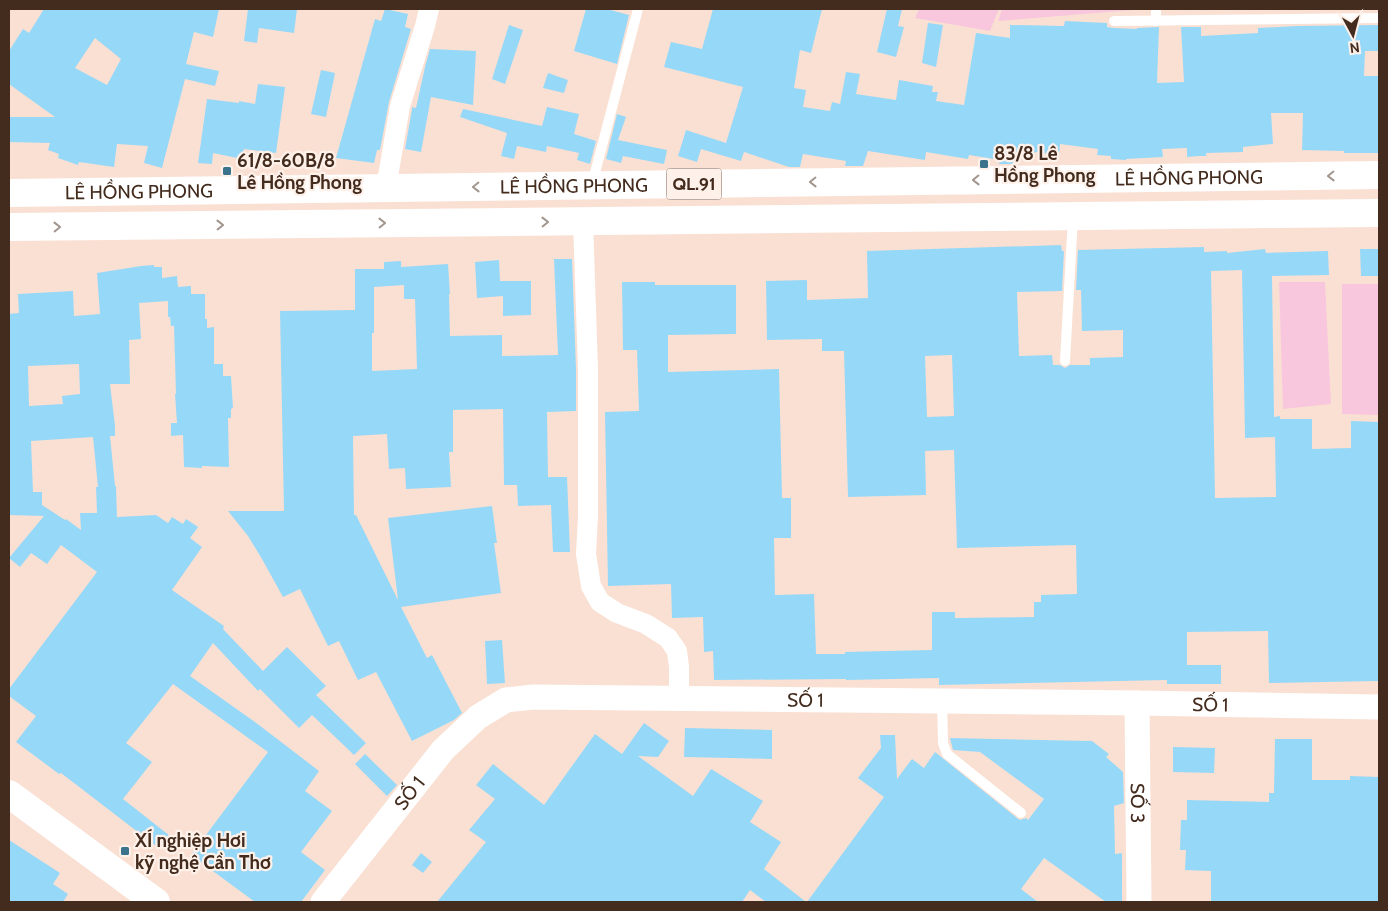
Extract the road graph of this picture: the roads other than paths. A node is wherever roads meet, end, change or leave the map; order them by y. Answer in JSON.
{"nodes":[{"id":1,"x":429,"y":9,"type":"edge"},
{"id":2,"x":638,"y":9,"type":"edge"},
{"id":3,"x":1156,"y":9,"type":"edge"},
{"id":4,"x":1342,"y":13,"type":"edge"},
{"id":5,"x":1379,"y":18,"type":"edge"},
{"id":6,"x":1114,"y":21,"type":"dead end"},
{"id":7,"x":1156,"y":21,"type":"junction"},
{"id":8,"x":1379,"y":175,"type":"edge"},
{"id":9,"x":592,"y":185,"type":"junction"},
{"id":10,"x":386,"y":188,"type":"junction"},
{"id":11,"x":9,"y":193,"type":"edge"},
{"id":12,"x":1379,"y":213,"type":"edge"},
{"id":13,"x":1074,"y":216,"type":"junction"},
{"id":14,"x":583,"y":221,"type":"junction"},
{"id":15,"x":9,"y":227,"type":"edge"},
{"id":16,"x":1065,"y":361,"type":"dead end"},
{"id":17,"x":679,"y":699,"type":"junction"},
{"id":18,"x":942,"y":701,"type":"junction"},
{"id":19,"x":1136,"y":703,"type":"junction"},
{"id":20,"x":1379,"y":707,"type":"edge"},
{"id":21,"x":9,"y":794,"type":"edge"},
{"id":22,"x":1021,"y":813,"type":"dead end"},
{"id":23,"x":156,"y":902,"type":"edge"},
{"id":24,"x":323,"y":902,"type":"edge"},
{"id":25,"x":1139,"y":902,"type":"edge"}],
"edges":[{"from":1,"to":10,"type":"street"},
{"from":2,"to":9,"type":"lane"},
{"from":3,"to":7,"type":"lane"},
{"from":4,"to":5,"type":"lane"},
{"from":4,"to":7,"type":"lane"},
{"from":6,"to":7,"type":"lane"},
{"from":8,"to":9,"type":"main road","name":"LÊ HỒNG PHONG","number":"QL.91","one_way":true},
{"from":9,"to":10,"type":"main road","name":"LÊ HỒNG PHONG","number":"QL.91","one_way":true},
{"from":10,"to":11,"type":"main road","name":"LÊ HỒNG PHONG","number":"QL.91"},
{"from":12,"to":13,"type":"main road","name":"LÊ HỒNG PHONG","number":"QL.91"},
{"from":13,"to":14,"type":"main road","name":"LÊ HỒNG PHONG","number":"QL.91"},
{"from":13,"to":16,"type":"lane"},
{"from":15,"to":14,"type":"main road","name":"LÊ HỒNG PHONG","number":"QL.91","one_way":true},
{"from":14,"to":17,"type":"street"},
{"from":17,"to":18,"type":"street","name":"SỐ 1"},
{"from":17,"to":24,"type":"street","name":"SỐ 1"},
{"from":18,"to":19,"type":"street","name":"SỐ 1"},
{"from":18,"to":22,"type":"lane"},
{"from":19,"to":20,"type":"street","name":"SỐ 1"},
{"from":19,"to":25,"type":"street","name":"SỐ 3"},
{"from":21,"to":23,"type":"main road"}]}
